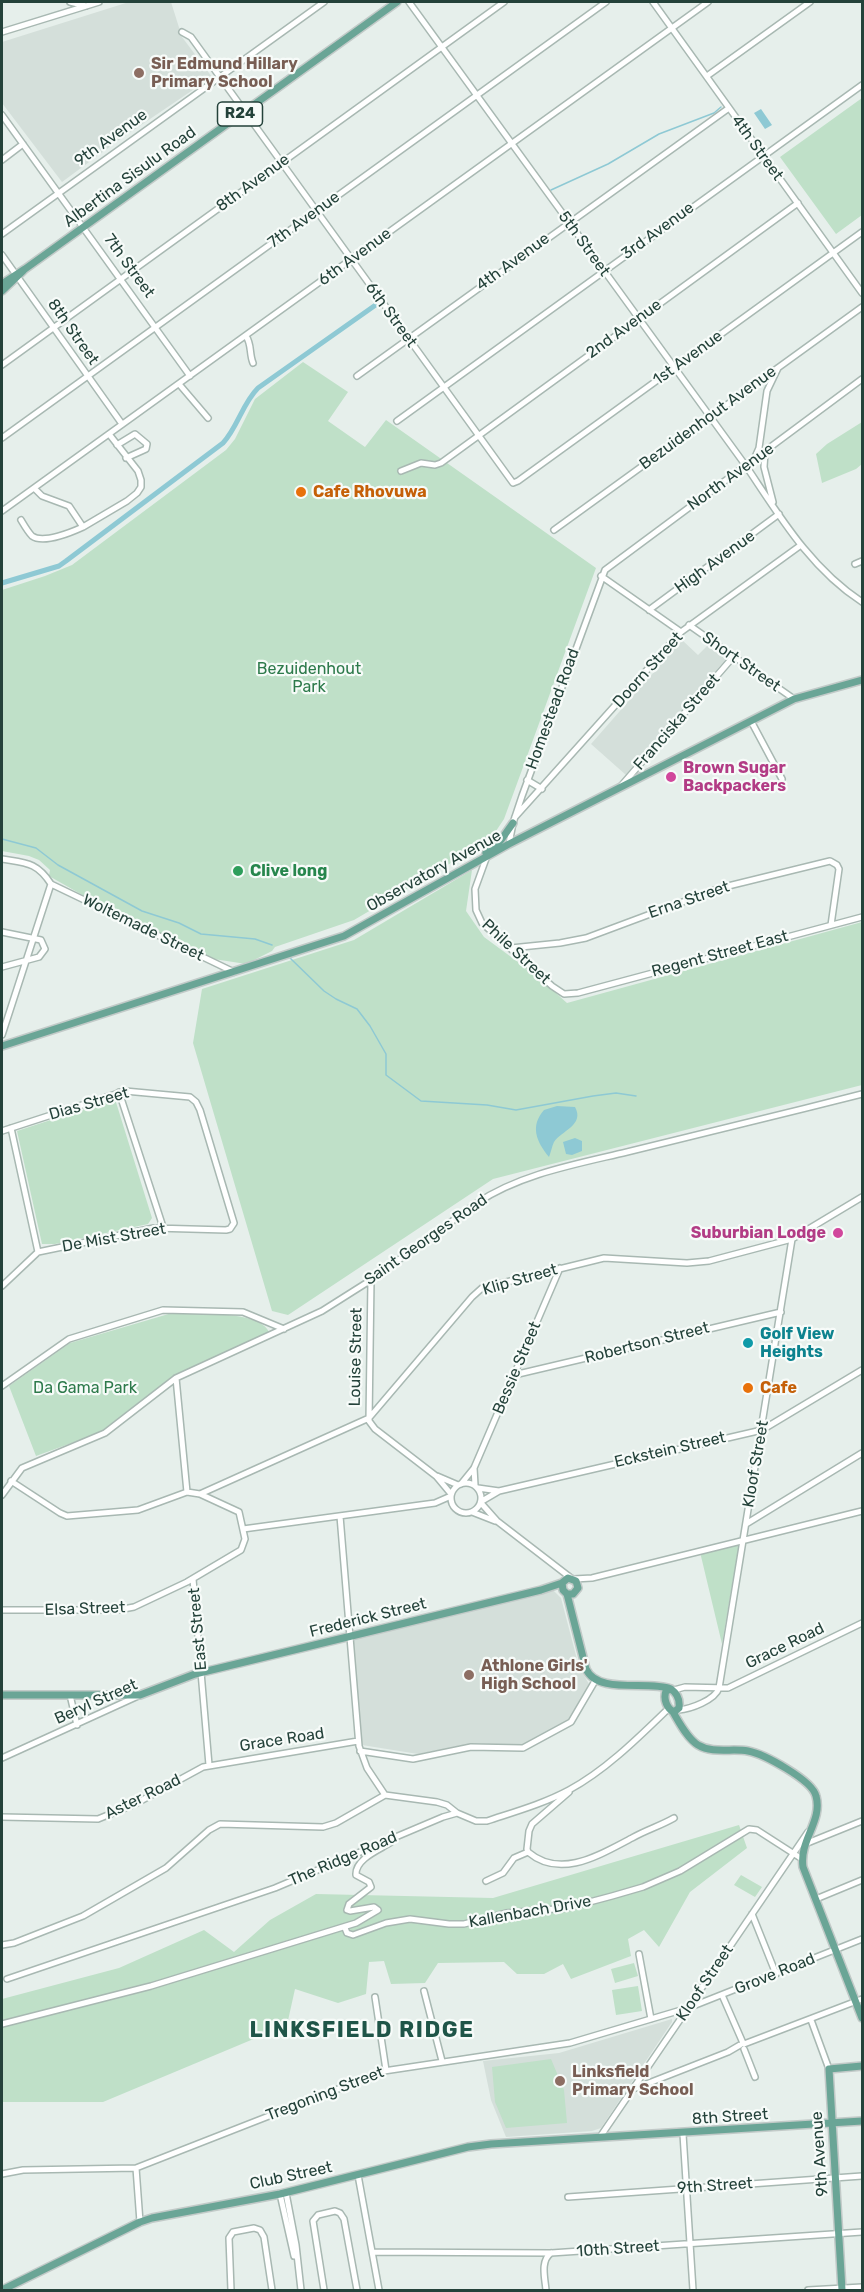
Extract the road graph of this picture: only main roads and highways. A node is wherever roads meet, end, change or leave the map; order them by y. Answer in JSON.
{"nodes":[{"id":1,"x":397,"y":2,"type":"edge"},
{"id":2,"x":17,"y":276,"type":"junction"},
{"id":3,"x":2,"y":284,"type":"edge"},
{"id":4,"x":2,"y":291,"type":"edge"},
{"id":5,"x":862,"y":680,"type":"edge"},
{"id":6,"x":514,"y":820,"type":"road end"},
{"id":7,"x":473,"y":864,"type":"junction"},
{"id":8,"x":2,"y":1046,"type":"edge"},
{"id":9,"x":572,"y":1587,"type":"junction"},
{"id":10,"x":541,"y":1590,"type":"junction"},
{"id":11,"x":202,"y":1672,"type":"joint"},
{"id":12,"x":653,"y":1686,"type":"junction"},
{"id":13,"x":673,"y":1690,"type":"junction"},
{"id":14,"x":2,"y":1695,"type":"edge"},
{"id":15,"x":672,"y":1709,"type":"junction"},
{"id":16,"x":859,"y":2000,"type":"edge"},
{"id":17,"x":862,"y":2018,"type":"edge"},
{"id":18,"x":862,"y":2066,"type":"edge"},
{"id":19,"x":862,"y":2121,"type":"edge"},
{"id":20,"x":831,"y":2123,"type":"junction"},
{"id":21,"x":599,"y":2138,"type":"joint"},
{"id":22,"x":842,"y":2289,"type":"edge"},
{"id":23,"x":2,"y":2290,"type":"edge"}],
"edges":[{"from":1,"to":2,"type":"main road","name":"Albertina Sisulu Road","number":"R24"},
{"from":2,"to":3,"type":"main road","name":"Albertina Sisulu Road","number":"R24"},
{"from":2,"to":4,"type":"main road","name":"Albertina Sisulu Road","number":"R24"},
{"from":5,"to":7,"type":"main road","name":"Observatory Avenue"},
{"from":6,"to":7,"type":"main road"},
{"from":7,"to":8,"type":"main road","name":"Observatory Avenue"},
{"from":9,"to":10,"type":"main road","name":"Frederick Street"},
{"from":9,"to":10,"type":"main road","name":"Frederick Street"},
{"from":9,"to":12,"type":"main road","name":"Grace Road"},
{"from":10,"to":11,"type":"main road","name":"Frederick Street"},
{"from":11,"to":14,"type":"main road","name":"Beryl Street"},
{"from":12,"to":13,"type":"main road","name":"Grace Road"},
{"from":12,"to":15,"type":"main road"},
{"from":13,"to":15,"type":"main road"},
{"from":13,"to":15,"type":"main road"},
{"from":15,"to":16,"type":"main road"},
{"from":16,"to":17,"type":"main road"},
{"from":18,"to":20,"type":"main road","name":"9th Avenue"},
{"from":19,"to":20,"type":"main road","name":"8th Street"},
{"from":20,"to":21,"type":"main road","name":"8th Street"},
{"from":20,"to":22,"type":"main road","name":"9th Avenue"},
{"from":21,"to":23,"type":"main road","name":"Club Street"}]}
